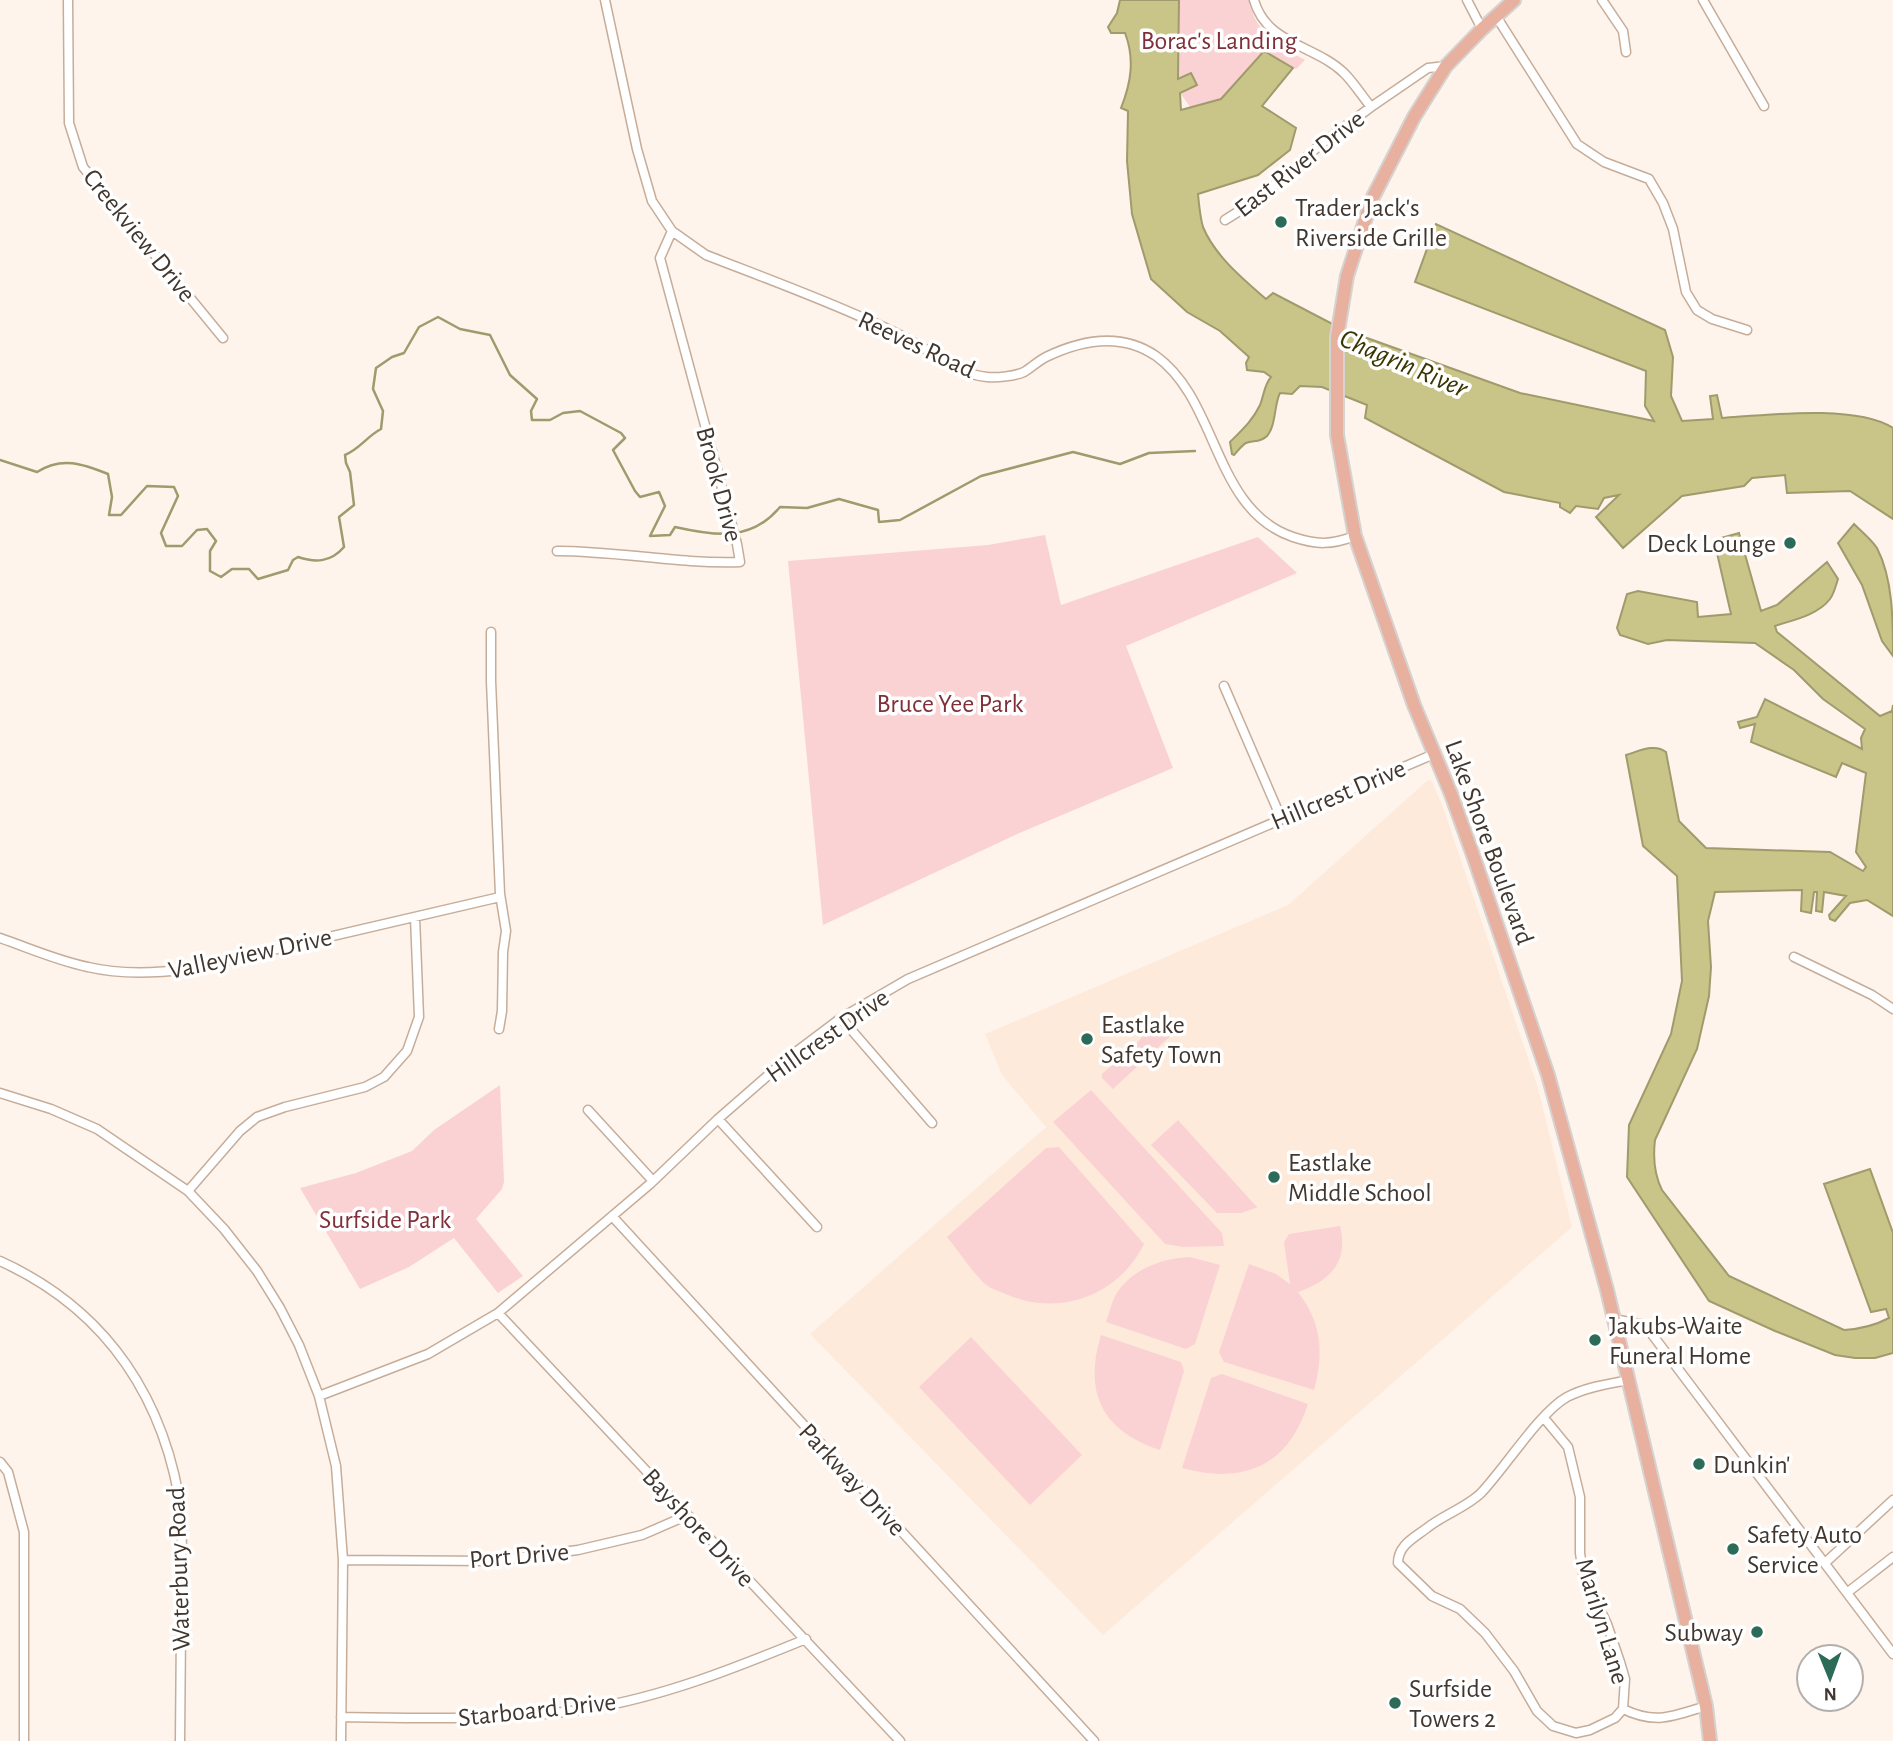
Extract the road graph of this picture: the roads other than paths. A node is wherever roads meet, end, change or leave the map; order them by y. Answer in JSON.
{"nodes":[{"id":1,"x":68,"y":0,"type":"edge"},
{"id":2,"x":605,"y":0,"type":"edge"},
{"id":3,"x":1254,"y":0,"type":"edge"},
{"id":4,"x":1467,"y":0,"type":"edge"},
{"id":5,"x":1514,"y":0,"type":"edge"},
{"id":6,"x":1602,"y":0,"type":"edge"},
{"id":7,"x":1703,"y":0,"type":"edge"},
{"id":8,"x":1496,"y":16,"type":"junction"},
{"id":9,"x":1482,"y":29,"type":"junction"},
{"id":10,"x":1626,"y":52,"type":"dead end"},
{"id":11,"x":1446,"y":66,"type":"junction"},
{"id":12,"x":1764,"y":106,"type":"dead end"},
{"id":13,"x":1371,"y":107,"type":"junction"},
{"id":14,"x":1225,"y":220,"type":"dead end"},
{"id":15,"x":671,"y":230,"type":"junction"},
{"id":16,"x":1747,"y":330,"type":"dead end"},
{"id":17,"x":223,"y":338,"type":"dead end"},
{"id":18,"x":1355,"y":536,"type":"junction"},
{"id":19,"x":557,"y":551,"type":"dead end"},
{"id":20,"x":491,"y":632,"type":"dead end"},
{"id":21,"x":1224,"y":686,"type":"dead end"},
{"id":22,"x":1434,"y":754,"type":"junction"},
{"id":23,"x":1281,"y":818,"type":"junction"},
{"id":24,"x":500,"y":897,"type":"junction"},
{"id":25,"x":415,"y":917,"type":"junction"},
{"id":26,"x":0,"y":939,"type":"edge"},
{"id":27,"x":1794,"y":957,"type":"dead end"},
{"id":28,"x":1893,"y":1009,"type":"edge"},
{"id":29,"x":842,"y":1018,"type":"junction"},
{"id":30,"x":499,"y":1029,"type":"dead end"},
{"id":31,"x":0,"y":1093,"type":"edge"},
{"id":32,"x":588,"y":1110,"type":"dead end"},
{"id":33,"x":718,"y":1119,"type":"junction"},
{"id":34,"x":932,"y":1122,"type":"dead end"},
{"id":35,"x":653,"y":1181,"type":"junction"},
{"id":36,"x":188,"y":1192,"type":"junction"},
{"id":37,"x":612,"y":1216,"type":"junction"},
{"id":38,"x":817,"y":1227,"type":"dead end"},
{"id":39,"x":0,"y":1261,"type":"edge"},
{"id":40,"x":498,"y":1313,"type":"junction"},
{"id":41,"x":1614,"y":1319,"type":"junction"},
{"id":42,"x":1629,"y":1380,"type":"junction"},
{"id":43,"x":319,"y":1396,"type":"junction"},
{"id":44,"x":1545,"y":1418,"type":"junction"},
{"id":45,"x":0,"y":1462,"type":"edge"},
{"id":46,"x":1893,"y":1500,"type":"edge"},
{"id":47,"x":688,"y":1515,"type":"junction"},
{"id":48,"x":1893,"y":1557,"type":"edge"},
{"id":49,"x":343,"y":1560,"type":"junction"},
{"id":50,"x":1825,"y":1563,"type":"junction"},
{"id":51,"x":1848,"y":1592,"type":"junction"},
{"id":52,"x":806,"y":1639,"type":"junction"},
{"id":53,"x":1893,"y":1654,"type":"edge"},
{"id":54,"x":1706,"y":1706,"type":"junction"},
{"id":55,"x":1623,"y":1709,"type":"junction"},
{"id":56,"x":341,"y":1717,"type":"junction"},
{"id":57,"x":24,"y":1741,"type":"edge"},
{"id":58,"x":180,"y":1741,"type":"edge"},
{"id":59,"x":341,"y":1741,"type":"edge"},
{"id":60,"x":900,"y":1741,"type":"edge"},
{"id":61,"x":1094,"y":1741,"type":"edge"},
{"id":62,"x":1710,"y":1741,"type":"edge"}],
"edges":[{"from":1,"to":17,"type":"street","name":"Creekview Drive"},
{"from":2,"to":15,"type":"street","name":"Reeves Road"},
{"from":3,"to":13,"type":"street"},
{"from":4,"to":9,"type":"street"},
{"from":5,"to":8,"type":"main road","name":"Lake Shore Boulevard"},
{"from":6,"to":10,"type":"street"},
{"from":7,"to":12,"type":"street"},
{"from":8,"to":9,"type":"main road","name":"Lake Shore Boulevard"},
{"from":8,"to":16,"type":"street"},
{"from":9,"to":11,"type":"main road","name":"Lake Shore Boulevard"},
{"from":11,"to":13,"type":"street","name":"East River Drive"},
{"from":11,"to":18,"type":"main road","name":"Lake Shore Boulevard"},
{"from":13,"to":14,"type":"street","name":"East River Drive"},
{"from":15,"to":18,"type":"street","name":"Reeves Road"},
{"from":15,"to":19,"type":"street","name":"Brook Drive"},
{"from":18,"to":22,"type":"main road","name":"Lake Shore Boulevard"},
{"from":20,"to":24,"type":"street"},
{"from":21,"to":23,"type":"street"},
{"from":22,"to":23,"type":"street","name":"Hillcrest Drive"},
{"from":22,"to":41,"type":"main road","name":"Lake Shore Boulevard"},
{"from":23,"to":29,"type":"street","name":"Hillcrest Drive"},
{"from":24,"to":25,"type":"street","name":"Valleyview Drive"},
{"from":24,"to":30,"type":"street"},
{"from":25,"to":26,"type":"street","name":"Valleyview Drive"},
{"from":25,"to":36,"type":"street"},
{"from":27,"to":28,"type":"street"},
{"from":29,"to":33,"type":"street","name":"Hillcrest Drive"},
{"from":29,"to":34,"type":"street"},
{"from":31,"to":36,"type":"street"},
{"from":32,"to":35,"type":"street"},
{"from":33,"to":35,"type":"street","name":"Hillcrest Drive"},
{"from":33,"to":38,"type":"street"},
{"from":35,"to":37,"type":"street","name":"Hillcrest Drive"},
{"from":36,"to":43,"type":"street"},
{"from":37,"to":40,"type":"street","name":"Hillcrest Drive"},
{"from":37,"to":61,"type":"street","name":"Parkway Drive"},
{"from":39,"to":58,"type":"street","name":"Waterbury Road"},
{"from":40,"to":43,"type":"street","name":"Hillcrest Drive"},
{"from":40,"to":47,"type":"street","name":"Bayshore Drive"},
{"from":41,"to":42,"type":"main road","name":"Lake Shore Boulevard"},
{"from":41,"to":50,"type":"street"},
{"from":42,"to":44,"type":"street"},
{"from":42,"to":54,"type":"main road","name":"Lake Shore Boulevard"},
{"from":43,"to":49,"type":"street"},
{"from":44,"to":55,"type":"street","name":"Marilyn Lane"},
{"from":44,"to":55,"type":"street"},
{"from":45,"to":57,"type":"street"},
{"from":46,"to":50,"type":"street"},
{"from":47,"to":49,"type":"street","name":"Port Drive"},
{"from":47,"to":52,"type":"street","name":"Bayshore Drive"},
{"from":48,"to":51,"type":"street"},
{"from":49,"to":56,"type":"street"},
{"from":50,"to":51,"type":"street"},
{"from":51,"to":53,"type":"street"},
{"from":52,"to":56,"type":"street","name":"Starboard Drive"},
{"from":52,"to":60,"type":"street","name":"Bayshore Drive"},
{"from":54,"to":55,"type":"street"},
{"from":54,"to":62,"type":"main road","name":"Lake Shore Boulevard"},
{"from":56,"to":59,"type":"street"}]}
